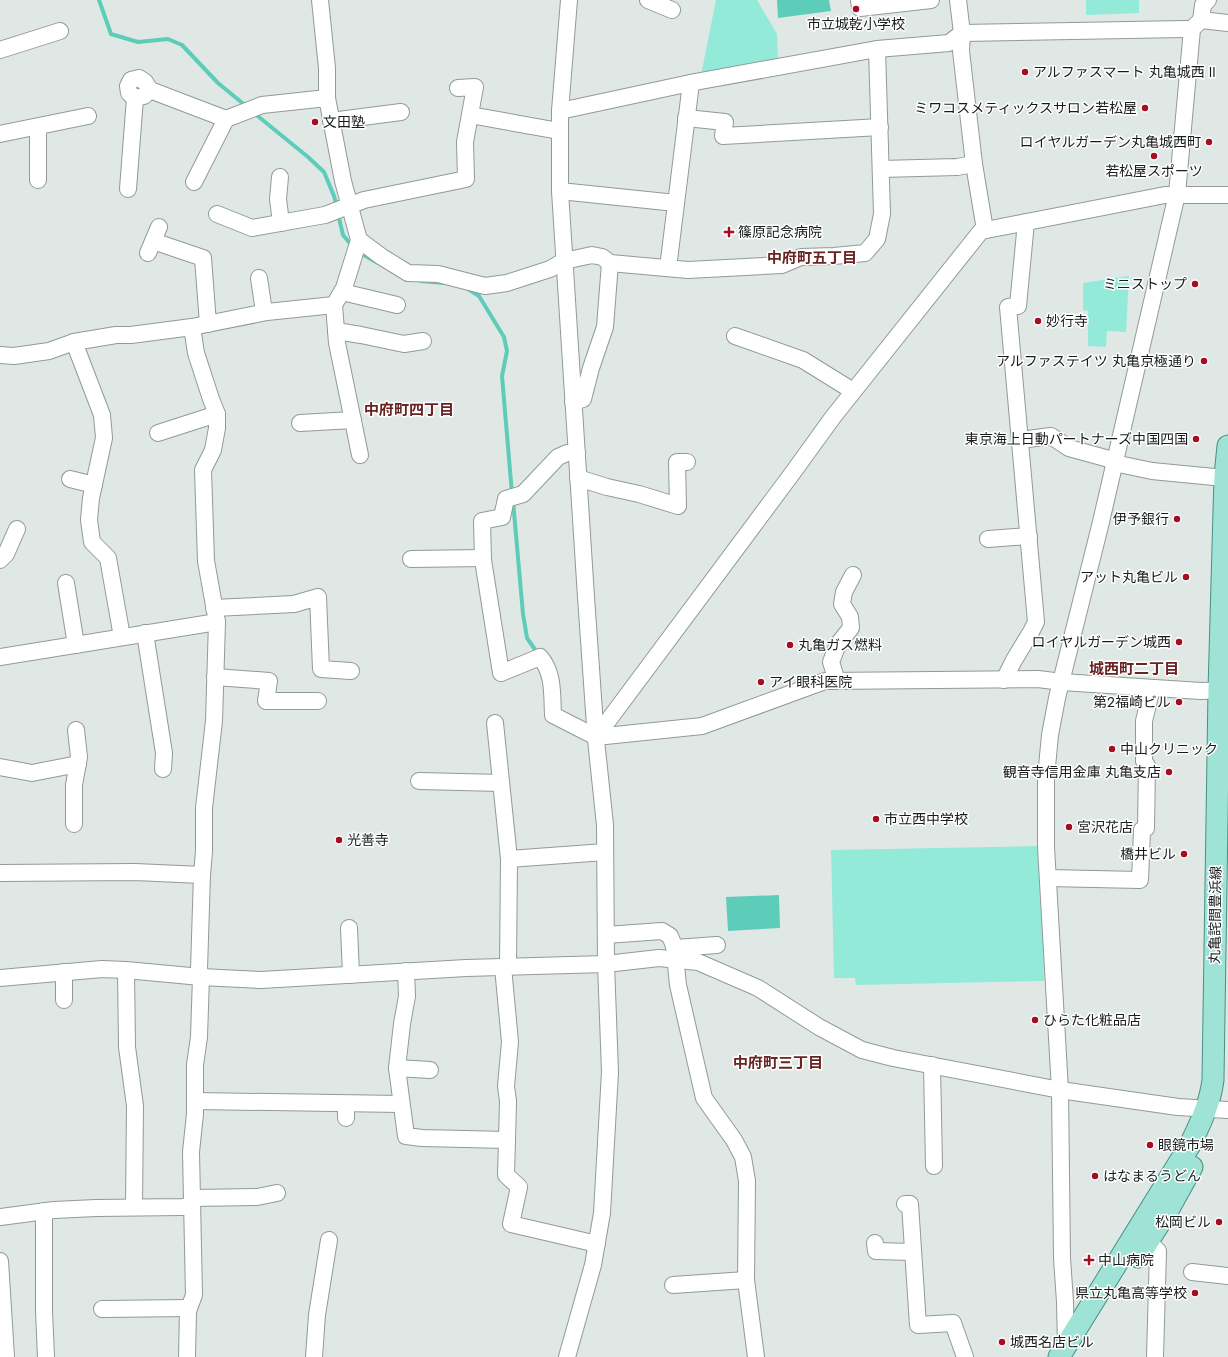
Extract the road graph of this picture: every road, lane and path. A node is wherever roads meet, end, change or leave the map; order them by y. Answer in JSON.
{"nodes":[{"id":1,"x":320,"y":0,"type":"edge"},
{"id":2,"x":569,"y":0,"type":"edge"},
{"id":3,"x":648,"y":0,"type":"edge"},
{"id":4,"x":859,"y":0,"type":"edge"},
{"id":5,"x":931,"y":0,"type":"edge"},
{"id":6,"x":958,"y":0,"type":"edge"},
{"id":7,"x":1208,"y":0,"type":"edge"},
{"id":8,"x":672,"y":10,"type":"dead end"},
{"id":9,"x":1228,"y":23,"type":"edge"},
{"id":10,"x":1197,"y":25,"type":"junction"},
{"id":11,"x":60,"y":31,"type":"dead end"},
{"id":12,"x":962,"y":33,"type":"junction"},
{"id":13,"x":877,"y":49,"type":"junction"},
{"id":14,"x":0,"y":50,"type":"edge"},
{"id":15,"x":691,"y":83,"type":"junction"},
{"id":16,"x":458,"y":88,"type":"dead end"},
{"id":17,"x":327,"y":98,"type":"junction"},
{"id":18,"x":560,"y":111,"type":"junction"},
{"id":19,"x":401,"y":112,"type":"dead end"},
{"id":20,"x":470,"y":115,"type":"junction"},
{"id":21,"x":88,"y":116,"type":"dead end"},
{"id":22,"x":686,"y":118,"type":"junction"},
{"id":23,"x":226,"y":119,"type":"junction"},
{"id":24,"x":331,"y":121,"type":"junction"},
{"id":25,"x":38,"y":127,"type":"junction"},
{"id":26,"x":880,"y":127,"type":"junction"},
{"id":27,"x":559,"y":131,"type":"junction"},
{"id":28,"x":0,"y":134,"type":"edge"},
{"id":29,"x":974,"y":164,"type":"junction"},
{"id":30,"x":881,"y":168,"type":"junction"},
{"id":31,"x":280,"y":177,"type":"dead end"},
{"id":32,"x":38,"y":180,"type":"dead end"},
{"id":33,"x":194,"y":182,"type":"dead end"},
{"id":34,"x":128,"y":189,"type":"dead end"},
{"id":35,"x":560,"y":191,"type":"junction"},
{"id":36,"x":1177,"y":194,"type":"junction"},
{"id":37,"x":1228,"y":195,"type":"edge"},
{"id":38,"x":676,"y":203,"type":"junction"},
{"id":39,"x":343,"y":208,"type":"junction"},
{"id":40,"x":217,"y":214,"type":"dead end"},
{"id":41,"x":1026,"y":222,"type":"junction"},
{"id":42,"x":281,"y":223,"type":"junction"},
{"id":43,"x":985,"y":230,"type":"junction"},
{"id":44,"x":153,"y":240,"type":"dead end"},
{"id":45,"x":357,"y":246,"type":"junction"},
{"id":46,"x":564,"y":261,"type":"junction"},
{"id":47,"x":610,"y":263,"type":"junction"},
{"id":48,"x":668,"y":268,"type":"junction"},
{"id":49,"x":259,"y":278,"type":"dead end"},
{"id":50,"x":338,"y":299,"type":"junction"},
{"id":51,"x":397,"y":305,"type":"dead end"},
{"id":52,"x":264,"y":312,"type":"junction"},
{"id":53,"x":200,"y":326,"type":"junction"},
{"id":54,"x":336,"y":331,"type":"junction"},
{"id":55,"x":735,"y":336,"type":"dead end"},
{"id":56,"x":424,"y":341,"type":"dead end"},
{"id":57,"x":74,"y":342,"type":"junction"},
{"id":58,"x":0,"y":355,"type":"edge"},
{"id":59,"x":853,"y":392,"type":"junction"},
{"id":60,"x":573,"y":402,"type":"junction"},
{"id":61,"x":217,"y":414,"type":"junction"},
{"id":62,"x":353,"y":420,"type":"junction"},
{"id":63,"x":300,"y":423,"type":"dead end"},
{"id":64,"x":158,"y":432,"type":"dead end"},
{"id":65,"x":1020,"y":440,"type":"junction"},
{"id":66,"x":1228,"y":446,"type":"edge"},
{"id":67,"x":577,"y":453,"type":"junction"},
{"id":68,"x":360,"y":455,"type":"dead end"},
{"id":69,"x":687,"y":462,"type":"dead end"},
{"id":70,"x":1114,"y":463,"type":"junction"},
{"id":71,"x":1227,"y":476,"type":"edge"},
{"id":72,"x":578,"y":478,"type":"junction"},
{"id":73,"x":70,"y":479,"type":"dead end"},
{"id":74,"x":94,"y":485,"type":"junction"},
{"id":75,"x":17,"y":529,"type":"dead end"},
{"id":76,"x":1029,"y":536,"type":"junction"},
{"id":77,"x":988,"y":539,"type":"dead end"},
{"id":78,"x":483,"y":558,"type":"junction"},
{"id":79,"x":411,"y":559,"type":"dead end"},
{"id":80,"x":0,"y":560,"type":"edge"},
{"id":81,"x":1226,"y":566,"type":"edge"},
{"id":82,"x":853,"y":575,"type":"dead end"},
{"id":83,"x":66,"y":583,"type":"dead end"},
{"id":84,"x":215,"y":615,"type":"junction"},
{"id":85,"x":145,"y":633,"type":"junction"},
{"id":86,"x":122,"y":637,"type":"junction"},
{"id":87,"x":76,"y":645,"type":"junction"},
{"id":88,"x":0,"y":657,"type":"edge"},
{"id":89,"x":351,"y":671,"type":"dead end"},
{"id":90,"x":215,"y":677,"type":"junction"},
{"id":91,"x":1004,"y":680,"type":"junction"},
{"id":92,"x":836,"y":681,"type":"junction"},
{"id":93,"x":1062,"y":682,"type":"junction"},
{"id":94,"x":1152,"y":688,"type":"junction"},
{"id":95,"x":1223,"y":690,"type":"edge"},
{"id":96,"x":318,"y":701,"type":"dead end"},
{"id":97,"x":495,"y":723,"type":"dead end"},
{"id":98,"x":76,"y":730,"type":"dead end"},
{"id":99,"x":596,"y":736,"type":"junction"},
{"id":100,"x":78,"y":764,"type":"junction"},
{"id":101,"x":0,"y":767,"type":"edge"},
{"id":102,"x":163,"y":769,"type":"dead end"},
{"id":103,"x":419,"y":781,"type":"dead end"},
{"id":104,"x":501,"y":783,"type":"junction"},
{"id":105,"x":74,"y":824,"type":"dead end"},
{"id":106,"x":605,"y":852,"type":"junction"},
{"id":107,"x":509,"y":859,"type":"junction"},
{"id":108,"x":1222,"y":867,"type":"edge"},
{"id":109,"x":0,"y":873,"type":"edge"},
{"id":110,"x":202,"y":875,"type":"junction"},
{"id":111,"x":1048,"y":878,"type":"junction"},
{"id":112,"x":349,"y":928,"type":"dead end"},
{"id":113,"x":606,"y":935,"type":"junction"},
{"id":114,"x":717,"y":945,"type":"dead end"},
{"id":115,"x":675,"y":954,"type":"junction"},
{"id":116,"x":606,"y":964,"type":"junction"},
{"id":117,"x":505,"y":967,"type":"junction"},
{"id":118,"x":126,"y":970,"type":"junction"},
{"id":119,"x":406,"y":971,"type":"junction"},
{"id":120,"x":64,"y":972,"type":"junction"},
{"id":121,"x":351,"y":975,"type":"junction"},
{"id":122,"x":201,"y":977,"type":"junction"},
{"id":123,"x":0,"y":978,"type":"edge"},
{"id":124,"x":64,"y":1000,"type":"dead end"},
{"id":125,"x":932,"y":1065,"type":"junction"},
{"id":126,"x":397,"y":1068,"type":"junction"},
{"id":127,"x":430,"y":1070,"type":"dead end"},
{"id":128,"x":1228,"y":1071,"type":"edge"},
{"id":129,"x":1060,"y":1090,"type":"junction"},
{"id":130,"x":195,"y":1101,"type":"junction"},
{"id":131,"x":401,"y":1104,"type":"junction"},
{"id":132,"x":1218,"y":1109,"type":"edge"},
{"id":133,"x":506,"y":1140,"type":"junction"},
{"id":134,"x":934,"y":1166,"type":"dead end"},
{"id":135,"x":277,"y":1193,"type":"dead end"},
{"id":136,"x":192,"y":1202,"type":"junction"},
{"id":137,"x":905,"y":1204,"type":"dead end"},
{"id":138,"x":134,"y":1207,"type":"junction"},
{"id":139,"x":44,"y":1211,"type":"junction"},
{"id":140,"x":0,"y":1217,"type":"edge"},
{"id":141,"x":1142,"y":1237,"type":"junction"},
{"id":142,"x":329,"y":1240,"type":"dead end"},
{"id":143,"x":875,"y":1243,"type":"dead end"},
{"id":144,"x":597,"y":1244,"type":"junction"},
{"id":145,"x":913,"y":1252,"type":"junction"},
{"id":146,"x":0,"y":1261,"type":"edge"},
{"id":147,"x":1192,"y":1272,"type":"dead end"},
{"id":148,"x":1228,"y":1276,"type":"edge"},
{"id":149,"x":746,"y":1280,"type":"junction"},
{"id":150,"x":673,"y":1285,"type":"dead end"},
{"id":151,"x":189,"y":1308,"type":"junction"},
{"id":152,"x":102,"y":1309,"type":"dead end"},
{"id":153,"x":1067,"y":1354,"type":"edge"},
{"id":154,"x":6,"y":1357,"type":"edge"},
{"id":155,"x":46,"y":1357,"type":"edge"},
{"id":156,"x":187,"y":1357,"type":"edge"},
{"id":157,"x":314,"y":1357,"type":"edge"},
{"id":158,"x":567,"y":1357,"type":"edge"},
{"id":159,"x":756,"y":1357,"type":"edge"},
{"id":160,"x":965,"y":1357,"type":"edge"},
{"id":161,"x":1155,"y":1357,"type":"edge"}],
"edges":[{"from":1,"to":17,"type":"street"},
{"from":2,"to":18,"type":"street"},
{"from":3,"to":8,"type":"street"},
{"from":4,"to":5,"type":"street"},
{"from":6,"to":12,"type":"street"},
{"from":7,"to":10,"type":"street"},
{"from":9,"to":10,"type":"street"},
{"from":10,"to":12,"type":"street"},
{"from":10,"to":36,"type":"street"},
{"from":11,"to":14,"type":"street"},
{"from":12,"to":13,"type":"street"},
{"from":12,"to":29,"type":"street"},
{"from":13,"to":15,"type":"street"},
{"from":13,"to":26,"type":"street"},
{"from":15,"to":18,"type":"street"},
{"from":15,"to":22,"type":"street"},
{"from":16,"to":20,"type":"street"},
{"from":17,"to":23,"type":"street"},
{"from":17,"to":24,"type":"street"},
{"from":18,"to":27,"type":"street"},
{"from":19,"to":24,"type":"street"},
{"from":20,"to":27,"type":"street"},
{"from":20,"to":39,"type":"street"},
{"from":21,"to":25,"type":"street"},
{"from":22,"to":26,"type":"street"},
{"from":22,"to":38,"type":"street"},
{"from":23,"to":33,"type":"street"},
{"from":23,"to":34,"type":"street"},
{"from":24,"to":39,"type":"street"},
{"from":25,"to":28,"type":"street"},
{"from":25,"to":32,"type":"street"},
{"from":26,"to":30,"type":"street"},
{"from":27,"to":35,"type":"street"},
{"from":29,"to":30,"type":"street"},
{"from":29,"to":43,"type":"street"},
{"from":30,"to":48,"type":"street"},
{"from":31,"to":42,"type":"street"},
{"from":35,"to":38,"type":"street"},
{"from":35,"to":46,"type":"street"},
{"from":36,"to":37,"type":"street"},
{"from":36,"to":41,"type":"street"},
{"from":36,"to":70,"type":"street"},
{"from":38,"to":48,"type":"street"},
{"from":39,"to":42,"type":"street"},
{"from":39,"to":45,"type":"street"},
{"from":40,"to":42,"type":"street"},
{"from":41,"to":43,"type":"street"},
{"from":41,"to":65,"type":"street"},
{"from":43,"to":59,"type":"street"},
{"from":44,"to":53,"type":"street"},
{"from":45,"to":46,"type":"street"},
{"from":45,"to":50,"type":"street"},
{"from":46,"to":47,"type":"street"},
{"from":46,"to":60,"type":"street"},
{"from":47,"to":48,"type":"street"},
{"from":47,"to":60,"type":"street"},
{"from":49,"to":52,"type":"street"},
{"from":50,"to":51,"type":"street"},
{"from":50,"to":52,"type":"street"},
{"from":50,"to":54,"type":"street"},
{"from":52,"to":53,"type":"street"},
{"from":53,"to":57,"type":"street"},
{"from":53,"to":61,"type":"street"},
{"from":54,"to":56,"type":"street"},
{"from":54,"to":62,"type":"street"},
{"from":55,"to":59,"type":"street"},
{"from":57,"to":58,"type":"street"},
{"from":57,"to":74,"type":"street"},
{"from":59,"to":99,"type":"street"},
{"from":60,"to":67,"type":"street"},
{"from":61,"to":64,"type":"street"},
{"from":61,"to":84,"type":"street"},
{"from":62,"to":63,"type":"street"},
{"from":62,"to":68,"type":"street"},
{"from":65,"to":70,"type":"street"},
{"from":65,"to":76,"type":"street"},
{"from":66,"to":71,"type":"main road","name":"丸亀詫間豊浜線"},
{"from":67,"to":72,"type":"street"},
{"from":67,"to":78,"type":"street"},
{"from":69,"to":72,"type":"street"},
{"from":70,"to":71,"type":"street"},
{"from":70,"to":93,"type":"street"},
{"from":71,"to":81,"type":"main road","name":"丸亀詫間豊浜線"},
{"from":72,"to":99,"type":"street"},
{"from":73,"to":74,"type":"street"},
{"from":74,"to":86,"type":"street"},
{"from":75,"to":80,"type":"street"},
{"from":76,"to":77,"type":"street"},
{"from":76,"to":91,"type":"street"},
{"from":78,"to":79,"type":"street"},
{"from":78,"to":99,"type":"street"},
{"from":81,"to":95,"type":"main road","name":"丸亀詫間豊浜線"},
{"from":82,"to":92,"type":"street"},
{"from":83,"to":87,"type":"street"},
{"from":84,"to":85,"type":"street"},
{"from":84,"to":89,"type":"street"},
{"from":84,"to":90,"type":"street"},
{"from":85,"to":86,"type":"street"},
{"from":85,"to":102,"type":"street"},
{"from":86,"to":87,"type":"street"},
{"from":87,"to":88,"type":"street"},
{"from":90,"to":96,"type":"street"},
{"from":90,"to":110,"type":"street"},
{"from":91,"to":92,"type":"street"},
{"from":91,"to":93,"type":"street"},
{"from":92,"to":99,"type":"street"},
{"from":93,"to":94,"type":"street"},
{"from":93,"to":111,"type":"street"},
{"from":94,"to":95,"type":"street"},
{"from":94,"to":111,"type":"street"},
{"from":95,"to":108,"type":"main road","name":"丸亀詫間豊浜線"},
{"from":97,"to":104,"type":"street"},
{"from":98,"to":100,"type":"street"},
{"from":99,"to":106,"type":"street"},
{"from":100,"to":101,"type":"street"},
{"from":100,"to":105,"type":"street"},
{"from":103,"to":104,"type":"street"},
{"from":104,"to":107,"type":"street"},
{"from":106,"to":107,"type":"street"},
{"from":106,"to":113,"type":"street"},
{"from":107,"to":117,"type":"street"},
{"from":108,"to":132,"type":"main road","name":"丸亀詫間豊浜線"},
{"from":109,"to":110,"type":"street"},
{"from":110,"to":122,"type":"street"},
{"from":111,"to":129,"type":"street"},
{"from":112,"to":121,"type":"street"},
{"from":113,"to":115,"type":"street"},
{"from":113,"to":116,"type":"street"},
{"from":114,"to":115,"type":"street"},
{"from":115,"to":116,"type":"street"},
{"from":115,"to":125,"type":"street"},
{"from":115,"to":149,"type":"street"},
{"from":116,"to":117,"type":"street"},
{"from":116,"to":144,"type":"street"},
{"from":117,"to":119,"type":"street"},
{"from":117,"to":133,"type":"street"},
{"from":118,"to":120,"type":"street"},
{"from":118,"to":122,"type":"street"},
{"from":118,"to":138,"type":"street"},
{"from":119,"to":121,"type":"street"},
{"from":119,"to":126,"type":"street"},
{"from":120,"to":123,"type":"street"},
{"from":120,"to":124,"type":"street"},
{"from":121,"to":122,"type":"street"},
{"from":122,"to":130,"type":"street"},
{"from":125,"to":129,"type":"street"},
{"from":125,"to":134,"type":"street"},
{"from":126,"to":127,"type":"street"},
{"from":126,"to":131,"type":"street"},
{"from":128,"to":132,"type":"main road"},
{"from":129,"to":132,"type":"street"},
{"from":129,"to":153,"type":"street"},
{"from":130,"to":131,"type":"street"},
{"from":130,"to":136,"type":"street"},
{"from":131,"to":133,"type":"street"},
{"from":132,"to":141,"type":"main road","name":"丸亀詫間豊浜線"},
{"from":133,"to":144,"type":"street"},
{"from":135,"to":136,"type":"street"},
{"from":136,"to":138,"type":"street"},
{"from":136,"to":151,"type":"street"},
{"from":137,"to":145,"type":"street"},
{"from":138,"to":139,"type":"street"},
{"from":139,"to":140,"type":"street"},
{"from":139,"to":155,"type":"street"},
{"from":141,"to":153,"type":"main road","name":"丸亀詫間豊浜線"},
{"from":141,"to":161,"type":"street"},
{"from":142,"to":157,"type":"street"},
{"from":143,"to":145,"type":"street"},
{"from":144,"to":158,"type":"street"},
{"from":145,"to":160,"type":"street"},
{"from":146,"to":154,"type":"street"},
{"from":147,"to":148,"type":"street"},
{"from":149,"to":150,"type":"street"},
{"from":149,"to":159,"type":"street"},
{"from":151,"to":152,"type":"street"},
{"from":151,"to":156,"type":"street"}]}
